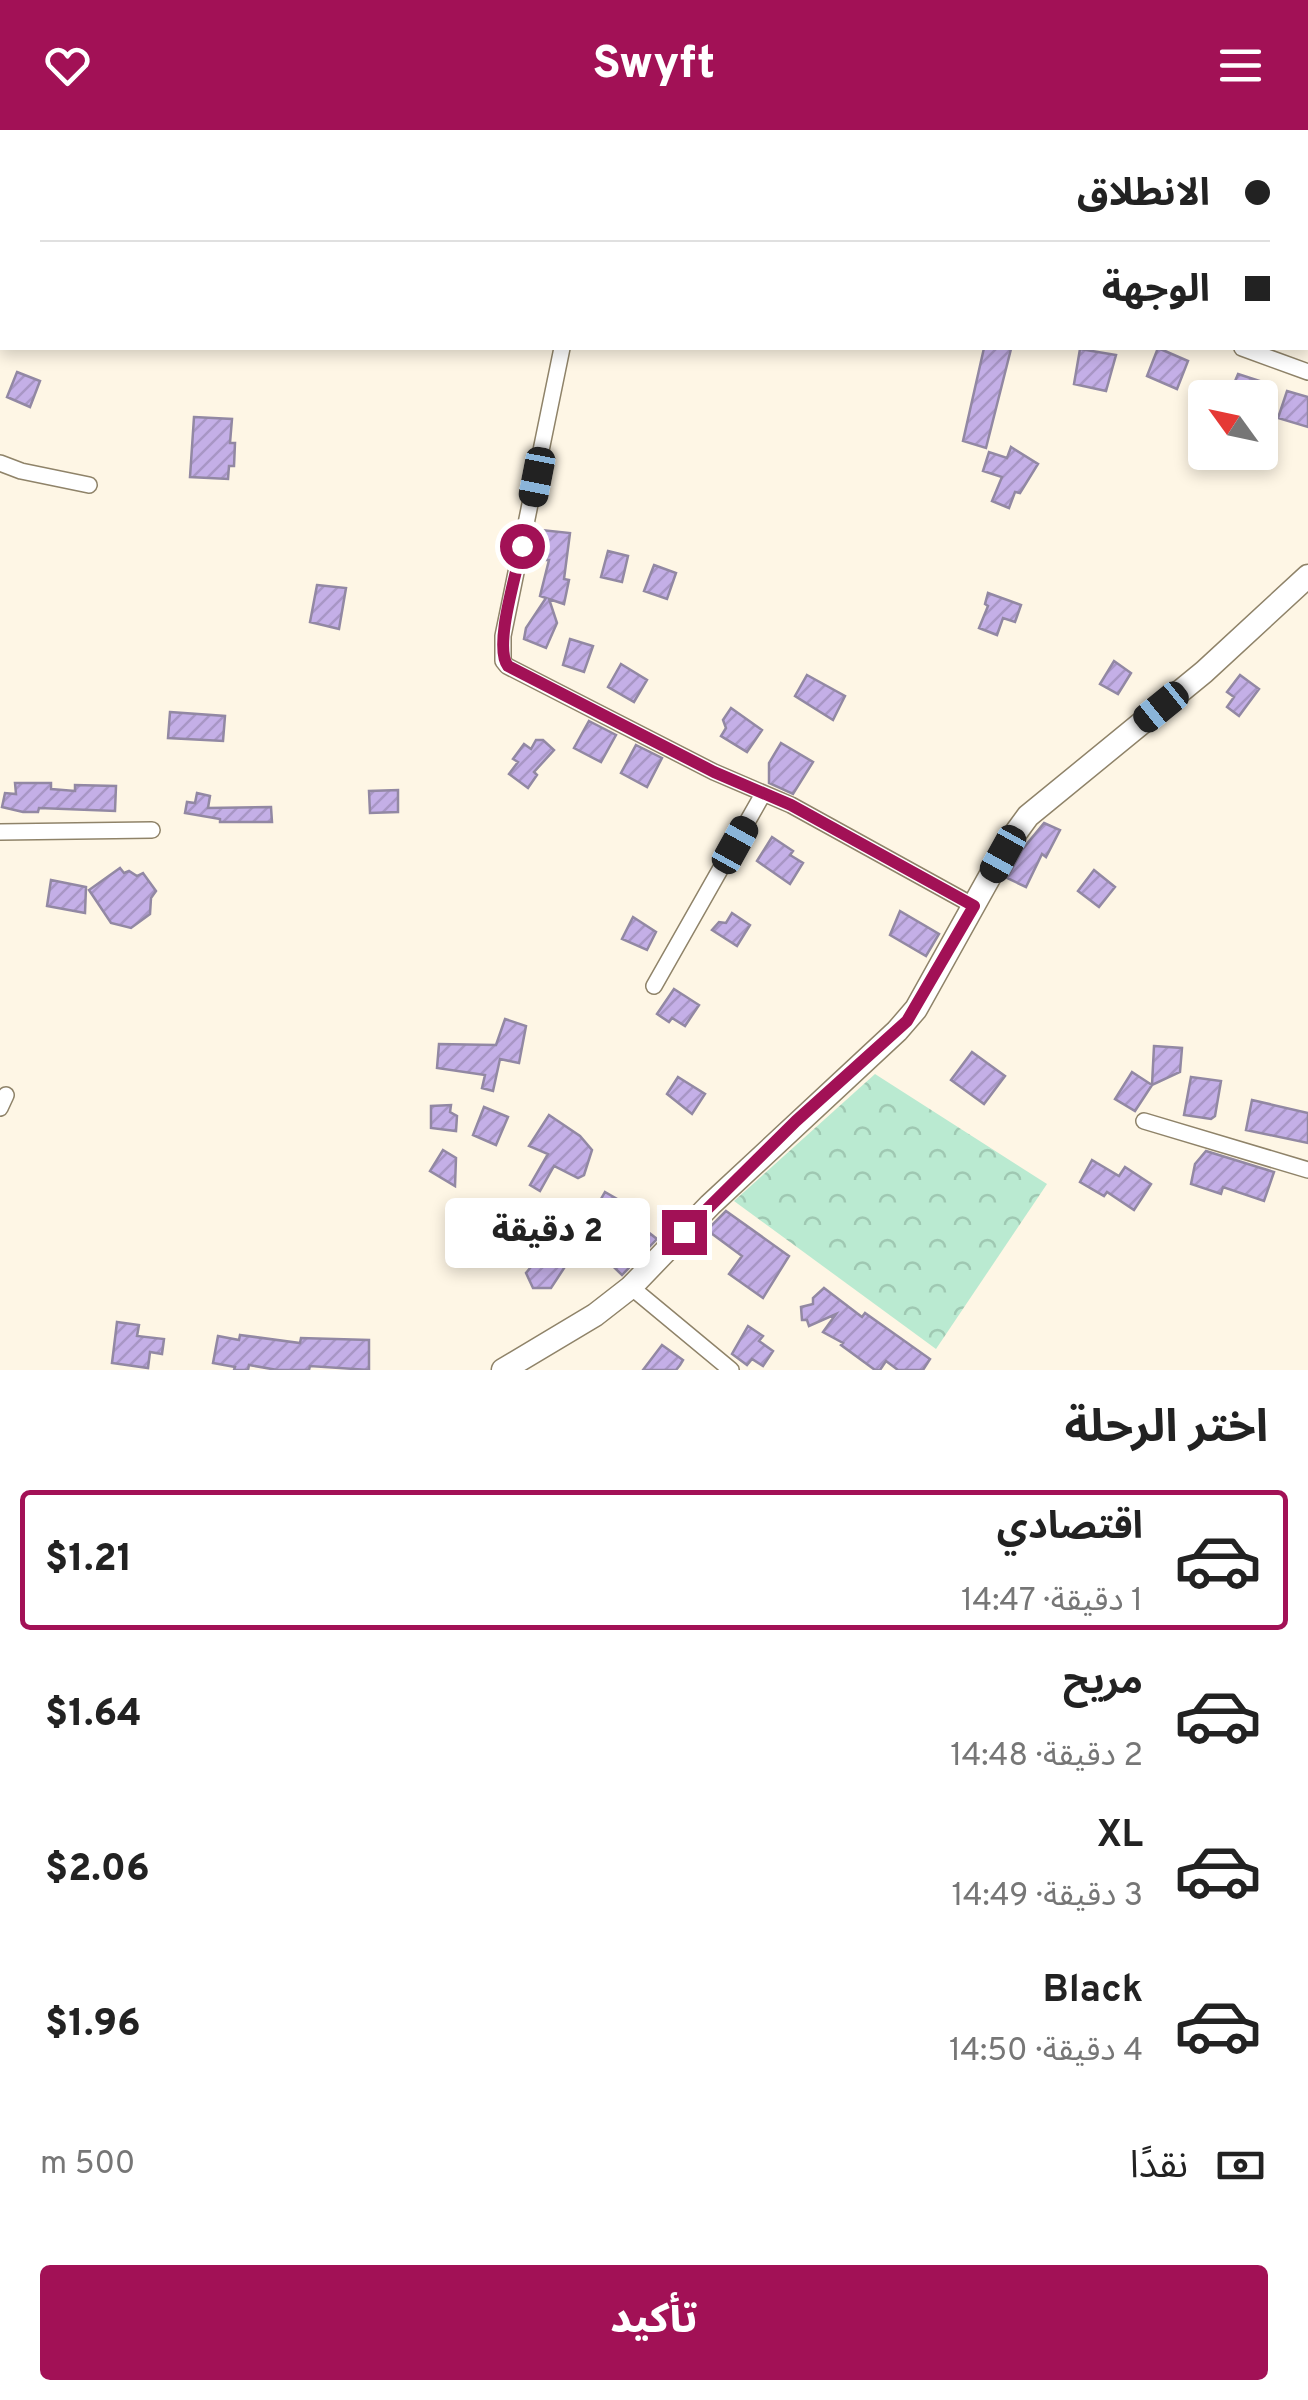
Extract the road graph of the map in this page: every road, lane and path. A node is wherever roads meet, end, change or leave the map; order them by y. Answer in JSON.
{"nodes":[{"id":1,"x":562,"y":350,"type":"edge"},
{"id":2,"x":1248,"y":350,"type":"edge"},
{"id":3,"x":1308,"y":372,"type":"edge"},
{"id":4,"x":0,"y":463,"type":"edge"},
{"id":5,"x":89,"y":484,"type":"dead end"},
{"id":6,"x":1308,"y":576,"type":"edge"},
{"id":7,"x":763,"y":794,"type":"junction"},
{"id":8,"x":152,"y":830,"type":"dead end"},
{"id":9,"x":0,"y":832,"type":"edge"},
{"id":10,"x":974,"y":906,"type":"junction"},
{"id":11,"x":654,"y":986,"type":"dead end"},
{"id":12,"x":1144,"y":1120,"type":"dead end"},
{"id":13,"x":1308,"y":1170,"type":"edge"},
{"id":14,"x":632,"y":1287,"type":"junction"},
{"id":15,"x":503,"y":1370,"type":"edge"},
{"id":16,"x":731,"y":1370,"type":"edge"}],
"edges":[{"from":1,"to":7,"type":"street"},
{"from":2,"to":3,"type":"street"},
{"from":4,"to":5,"type":"street"},
{"from":6,"to":10,"type":"main road"},
{"from":7,"to":10,"type":"street"},
{"from":7,"to":11,"type":"street"},
{"from":8,"to":9,"type":"street"},
{"from":10,"to":14,"type":"main road"},
{"from":12,"to":13,"type":"street"},
{"from":14,"to":15,"type":"main road"},
{"from":14,"to":16,"type":"street"}]}
